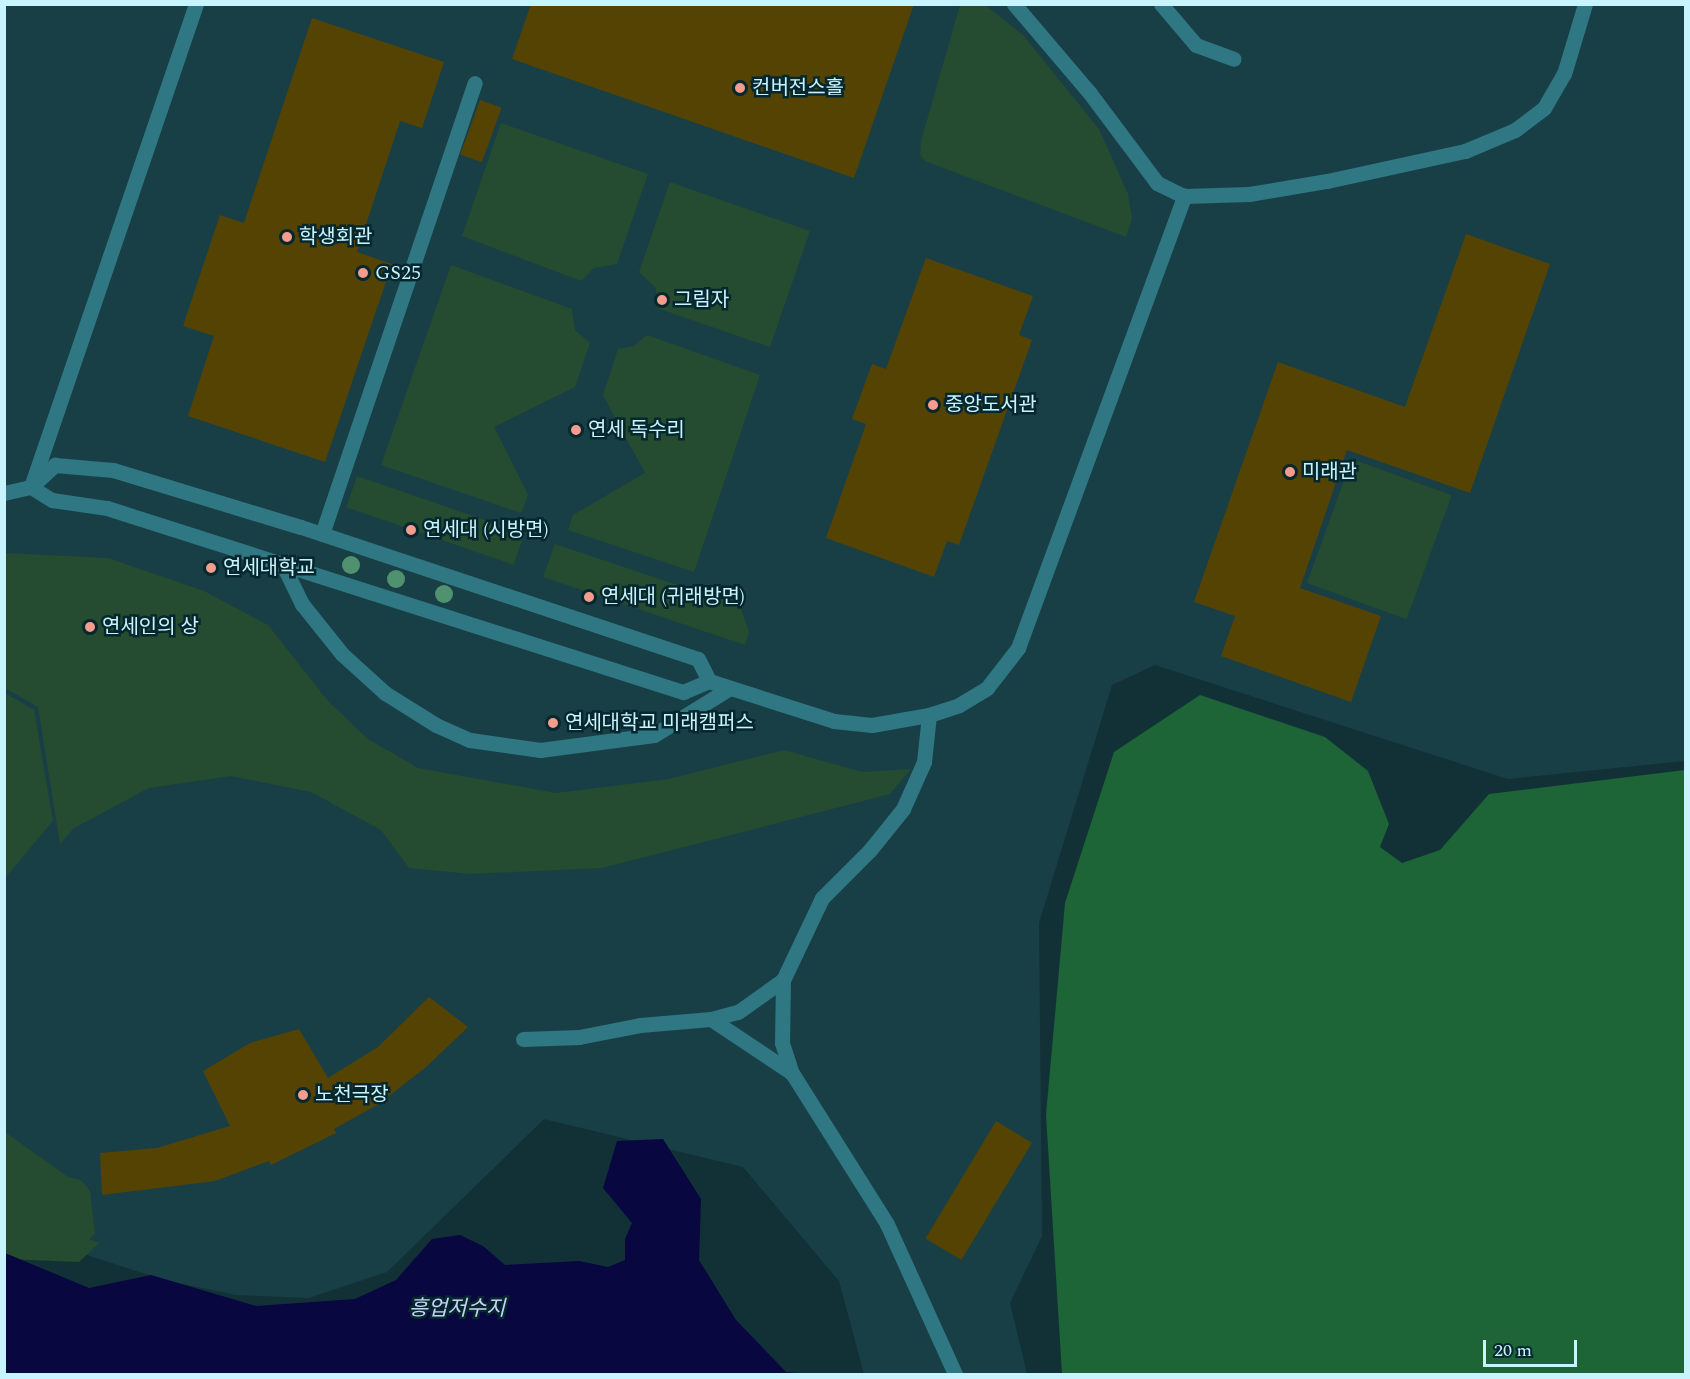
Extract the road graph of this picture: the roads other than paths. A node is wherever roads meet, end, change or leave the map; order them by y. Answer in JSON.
{"nodes":[{"id":1,"x":196,"y":4,"type":"edge"},
{"id":2,"x":1014,"y":4,"type":"edge"},
{"id":3,"x":1161,"y":4,"type":"edge"},
{"id":4,"x":1585,"y":4,"type":"edge"},
{"id":5,"x":1234,"y":59,"type":"dead end"},
{"id":6,"x":475,"y":83,"type":"dead end"},
{"id":7,"x":1184,"y":196,"type":"junction"},
{"id":8,"x":31,"y":487,"type":"junction"},
{"id":9,"x":4,"y":493,"type":"edge"},
{"id":10,"x":322,"y":534,"type":"junction"},
{"id":11,"x":282,"y":563,"type":"junction"},
{"id":12,"x":709,"y":681,"type":"junction"},
{"id":13,"x":730,"y":688,"type":"junction"},
{"id":14,"x":929,"y":716,"type":"junction"},
{"id":15,"x":783,"y":980,"type":"junction"},
{"id":16,"x":711,"y":1019,"type":"junction"},
{"id":17,"x":523,"y":1039,"type":"dead end"},
{"id":18,"x":792,"y":1073,"type":"junction"},
{"id":19,"x":955,"y":1374,"type":"edge"}],
"edges":[{"from":1,"to":8,"type":"street"},
{"from":2,"to":7,"type":"street"},
{"from":3,"to":5,"type":"street"},
{"from":4,"to":7,"type":"street"},
{"from":6,"to":10,"type":"street"},
{"from":7,"to":14,"type":"street"},
{"from":8,"to":9,"type":"street"},
{"from":8,"to":10,"type":"street"},
{"from":8,"to":11,"type":"street"},
{"from":10,"to":12,"type":"street"},
{"from":11,"to":12,"type":"street"},
{"from":11,"to":13,"type":"street"},
{"from":12,"to":13,"type":"street"},
{"from":13,"to":14,"type":"street"},
{"from":14,"to":15,"type":"street"},
{"from":15,"to":16,"type":"street"},
{"from":15,"to":18,"type":"street"},
{"from":16,"to":17,"type":"street"},
{"from":16,"to":18,"type":"street"},
{"from":18,"to":19,"type":"street"}]}
